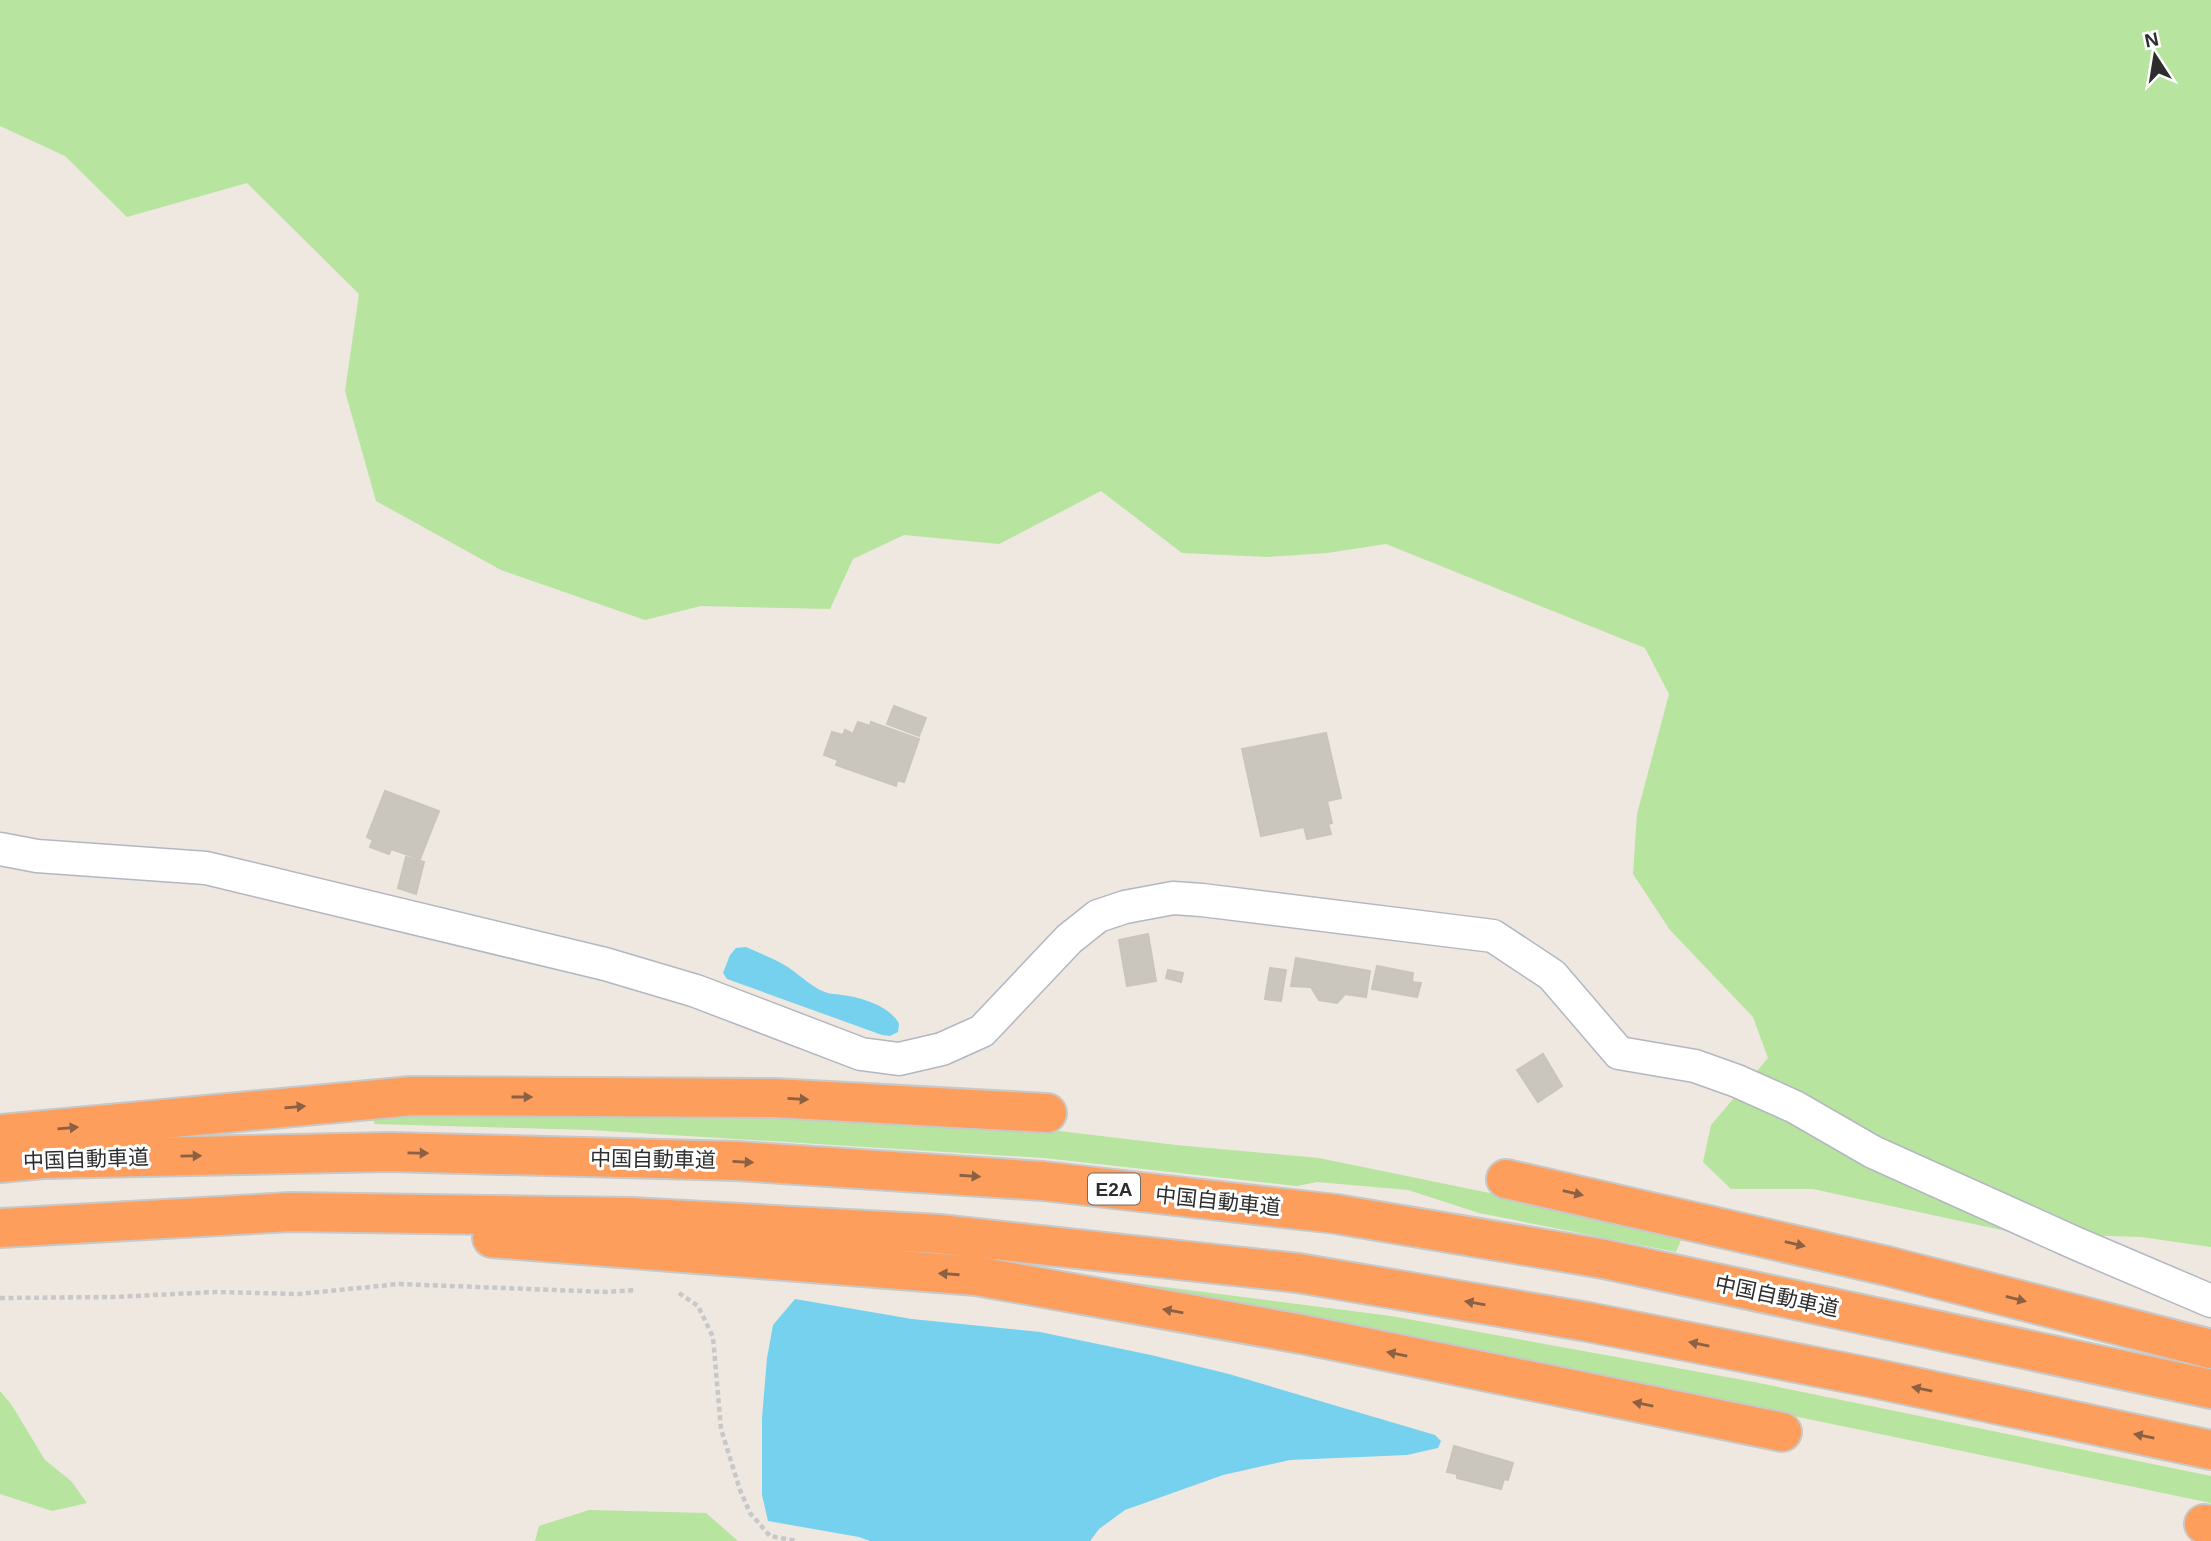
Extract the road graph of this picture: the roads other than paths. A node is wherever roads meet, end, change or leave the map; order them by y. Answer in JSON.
{"nodes":[{"id":1,"x":0,"y":849,"type":"edge"},
{"id":2,"x":1047,"y":1113,"type":"dead end"},
{"id":3,"x":0,"y":1134,"type":"edge"},
{"id":4,"x":0,"y":1163,"type":"edge"},
{"id":5,"x":1506,"y":1179,"type":"dead end"},
{"id":6,"x":291,"y":1212,"type":"junction"},
{"id":7,"x":0,"y":1228,"type":"edge"},
{"id":8,"x":2211,"y":1301,"type":"edge"},
{"id":9,"x":2211,"y":1349,"type":"edge"},
{"id":10,"x":2211,"y":1388,"type":"edge"},
{"id":11,"x":1782,"y":1432,"type":"dead end"},
{"id":12,"x":2211,"y":1450,"type":"edge"}],
"edges":[{"from":1,"to":8,"type":"street"},
{"from":3,"to":2,"type":"highway","one_way":true},
{"from":4,"to":10,"type":"highway","name":"中国自動車道","number":"E2A","one_way":true},
{"from":5,"to":9,"type":"highway","one_way":true},
{"from":6,"to":7,"type":"highway"},
{"from":11,"to":6,"type":"highway","one_way":true},
{"from":12,"to":6,"type":"highway","one_way":true}]}
